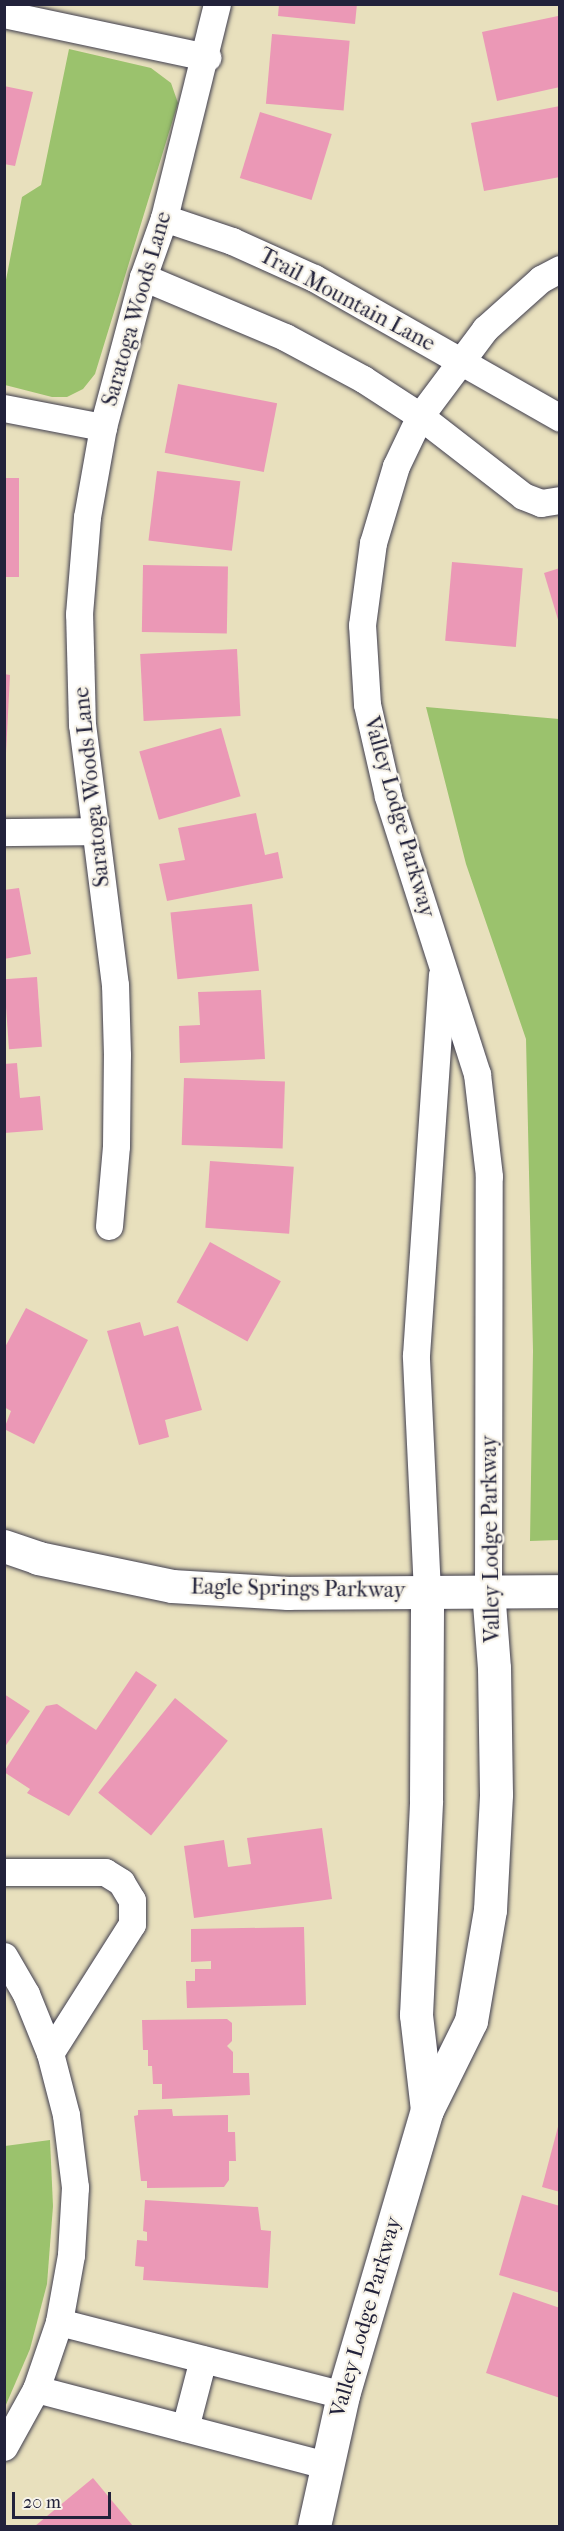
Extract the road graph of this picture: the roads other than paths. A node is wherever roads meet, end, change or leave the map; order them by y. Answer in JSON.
{"nodes":[{"id":1,"x":217,"y":4,"type":"edge"},
{"id":2,"x":4,"y":14,"type":"edge"},
{"id":3,"x":207,"y":57,"type":"junction"},
{"id":4,"x":164,"y":218,"type":"junction"},
{"id":5,"x":560,"y":269,"type":"edge"},
{"id":6,"x":143,"y":277,"type":"junction"},
{"id":7,"x":460,"y":360,"type":"junction"},
{"id":8,"x":4,"y":408,"type":"edge"},
{"id":9,"x":420,"y":416,"type":"junction"},
{"id":10,"x":560,"y":418,"type":"edge"},
{"id":11,"x":103,"y":427,"type":"junction"},
{"id":12,"x":560,"y":500,"type":"edge"},
{"id":13,"x":94,"y":831,"type":"junction"},
{"id":14,"x":4,"y":832,"type":"edge"},
{"id":15,"x":443,"y":962,"type":"junction"},
{"id":16,"x":109,"y":1227,"type":"dead end"},
{"id":17,"x":4,"y":1546,"type":"edge"},
{"id":18,"x":488,"y":1590,"type":"junction"},
{"id":19,"x":560,"y":1591,"type":"edge"},
{"id":20,"x":427,"y":1592,"type":"junction"},
{"id":21,"x":4,"y":1872,"type":"edge"},
{"id":22,"x":4,"y":1956,"type":"edge"},
{"id":23,"x":51,"y":2053,"type":"junction"},
{"id":24,"x":427,"y":2110,"type":"junction"},
{"id":25,"x":59,"y":2322,"type":"junction"},
{"id":26,"x":203,"y":2359,"type":"junction"},
{"id":27,"x":36,"y":2389,"type":"junction"},
{"id":28,"x":343,"y":2395,"type":"junction"},
{"id":29,"x":185,"y":2428,"type":"junction"},
{"id":30,"x":4,"y":2447,"type":"edge"},
{"id":31,"x":326,"y":2465,"type":"junction"},
{"id":32,"x":314,"y":2526,"type":"edge"}],
"edges":[{"from":1,"to":3,"type":"street","name":"Saratoga Woods Lane"},
{"from":2,"to":3,"type":"street"},
{"from":3,"to":4,"type":"street","name":"Saratoga Woods Lane"},
{"from":4,"to":6,"type":"street","name":"Saratoga Woods Lane"},
{"from":4,"to":7,"type":"street","name":"Trail Mountain Lane"},
{"from":5,"to":7,"type":"street","name":"Valley Lodge Parkway"},
{"from":6,"to":9,"type":"street"},
{"from":6,"to":11,"type":"street","name":"Saratoga Woods Lane"},
{"from":7,"to":9,"type":"street","name":"Valley Lodge Parkway"},
{"from":7,"to":10,"type":"street","name":"Trail Mountain Lane"},
{"from":8,"to":11,"type":"street"},
{"from":9,"to":12,"type":"street"},
{"from":9,"to":15,"type":"street","name":"Valley Lodge Parkway"},
{"from":11,"to":13,"type":"street","name":"Saratoga Woods Lane"},
{"from":13,"to":14,"type":"street"},
{"from":13,"to":16,"type":"street","name":"Saratoga Woods Lane"},
{"from":15,"to":18,"type":"street","name":"Valley Lodge Parkway"},
{"from":15,"to":20,"type":"street","name":"Valley Lodge Parkway"},
{"from":17,"to":20,"type":"street","name":"Eagle Springs Parkway"},
{"from":18,"to":19,"type":"street","name":"Eagle Springs Parkway"},
{"from":18,"to":20,"type":"street","name":"Eagle Springs Parkway"},
{"from":18,"to":24,"type":"street","name":"Valley Lodge Parkway"},
{"from":20,"to":24,"type":"street","name":"Valley Lodge Parkway"},
{"from":21,"to":23,"type":"street"},
{"from":22,"to":23,"type":"street"},
{"from":23,"to":25,"type":"street"},
{"from":24,"to":28,"type":"street","name":"Valley Lodge Parkway"},
{"from":25,"to":26,"type":"street"},
{"from":25,"to":27,"type":"street"},
{"from":26,"to":28,"type":"street"},
{"from":26,"to":29,"type":"street"},
{"from":27,"to":29,"type":"street"},
{"from":27,"to":30,"type":"street"},
{"from":28,"to":31,"type":"street","name":"Valley Lodge Parkway"},
{"from":29,"to":31,"type":"street"},
{"from":31,"to":32,"type":"street","name":"Valley Lodge Parkway"}]}
